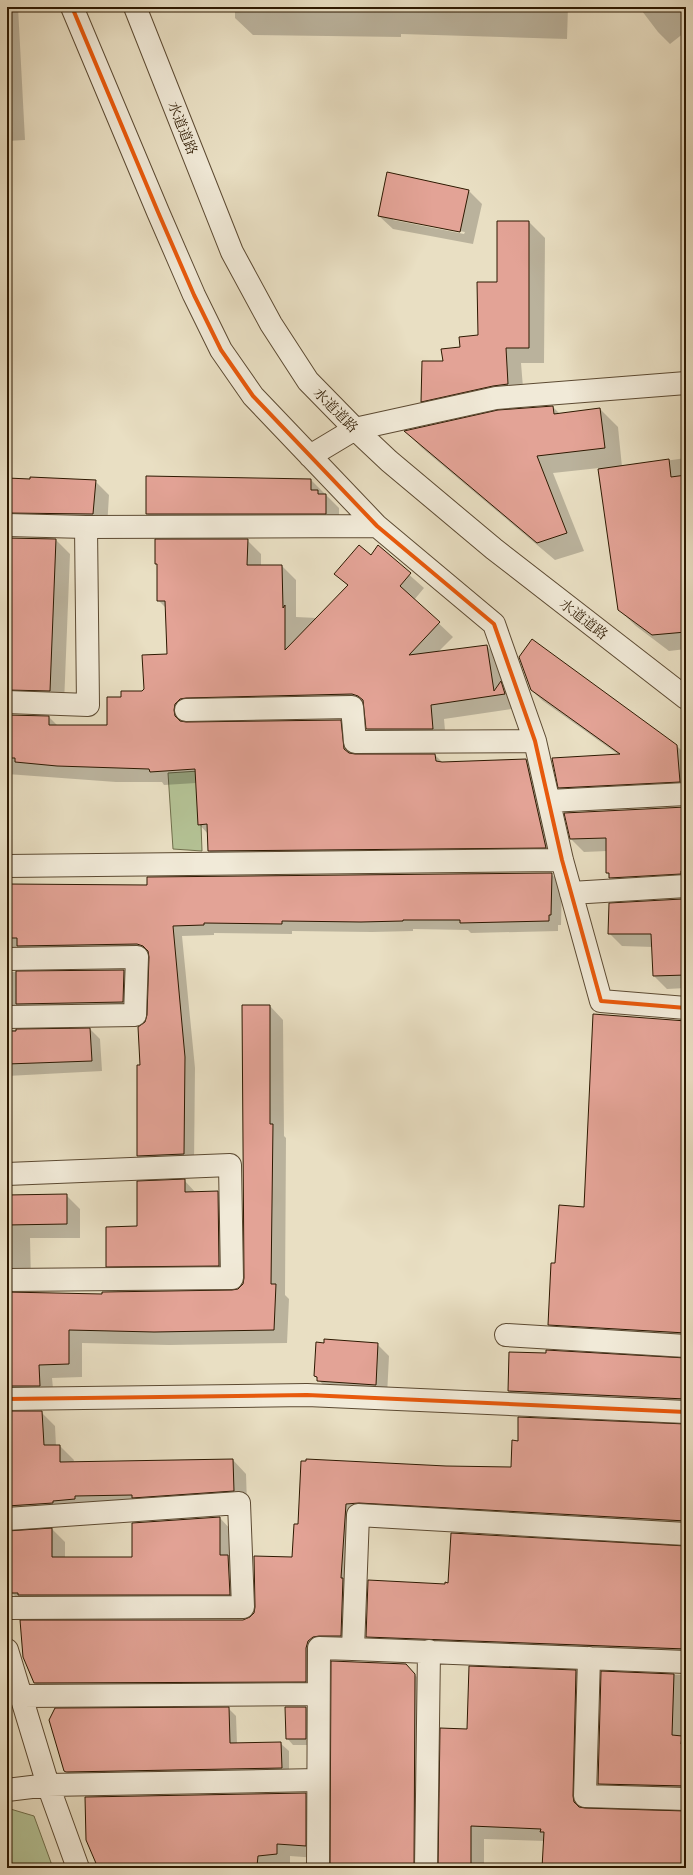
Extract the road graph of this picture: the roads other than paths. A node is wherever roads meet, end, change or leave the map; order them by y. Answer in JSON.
{"nodes":[{"id":1,"x":72,"y":7,"type":"edge"},
{"id":2,"x":135,"y":7,"type":"edge"},
{"id":3,"x":686,"y":383,"type":"edge"},
{"id":4,"x":355,"y":429,"type":"junction"},
{"id":5,"x":310,"y":456,"type":"junction"},
{"id":6,"x":7,"y":525,"type":"edge"},
{"id":7,"x":377,"y":526,"type":"junction"},
{"id":8,"x":86,"y":527,"type":"junction"},
{"id":9,"x":686,"y":698,"type":"edge"},
{"id":10,"x":7,"y":702,"type":"edge"},
{"id":11,"x":186,"y":710,"type":"dead end"},
{"id":12,"x":535,"y":741,"type":"junction"},
{"id":13,"x":686,"y":794,"type":"edge"},
{"id":14,"x":549,"y":801,"type":"junction"},
{"id":15,"x":562,"y":860,"type":"junction"},
{"id":16,"x":7,"y":866,"type":"edge"},
{"id":17,"x":686,"y":886,"type":"edge"},
{"id":18,"x":571,"y":892,"type":"junction"},
{"id":19,"x":7,"y":959,"type":"edge"},
{"id":20,"x":686,"y":1008,"type":"edge"},
{"id":21,"x":7,"y":1017,"type":"edge"},
{"id":22,"x":7,"y":1174,"type":"edge"},
{"id":23,"x":7,"y":1280,"type":"edge"},
{"id":24,"x":506,"y":1335,"type":"dead end"},
{"id":25,"x":686,"y":1346,"type":"edge"},
{"id":26,"x":7,"y":1399,"type":"edge"},
{"id":27,"x":686,"y":1412,"type":"edge"},
{"id":28,"x":7,"y":1519,"type":"edge"},
{"id":29,"x":686,"y":1534,"type":"edge"},
{"id":30,"x":7,"y":1608,"type":"edge"},
{"id":31,"x":353,"y":1649,"type":"junction"},
{"id":32,"x":7,"y":1650,"type":"edge"},
{"id":33,"x":429,"y":1651,"type":"junction"},
{"id":34,"x":588,"y":1658,"type":"junction"},
{"id":35,"x":686,"y":1662,"type":"edge"},
{"id":36,"x":318,"y":1694,"type":"junction"},
{"id":37,"x":21,"y":1696,"type":"junction"},
{"id":38,"x":318,"y":1780,"type":"junction"},
{"id":39,"x":48,"y":1785,"type":"junction"},
{"id":40,"x":7,"y":1790,"type":"edge"},
{"id":41,"x":686,"y":1799,"type":"edge"},
{"id":42,"x":78,"y":1868,"type":"edge"},
{"id":43,"x":318,"y":1868,"type":"edge"},
{"id":44,"x":426,"y":1868,"type":"edge"}],
"edges":[{"from":1,"to":5,"type":"street"},
{"from":2,"to":4,"type":"street","name":"水道道路"},
{"from":3,"to":4,"type":"street"},
{"from":4,"to":5,"type":"street"},
{"from":4,"to":9,"type":"street","name":"水道道路"},
{"from":5,"to":7,"type":"street"},
{"from":6,"to":8,"type":"street"},
{"from":7,"to":8,"type":"street"},
{"from":7,"to":12,"type":"street"},
{"from":8,"to":10,"type":"street"},
{"from":11,"to":12,"type":"street"},
{"from":12,"to":14,"type":"street"},
{"from":13,"to":14,"type":"street"},
{"from":14,"to":15,"type":"street"},
{"from":15,"to":16,"type":"street"},
{"from":15,"to":18,"type":"street"},
{"from":17,"to":18,"type":"street"},
{"from":18,"to":20,"type":"street"},
{"from":19,"to":21,"type":"street"},
{"from":22,"to":23,"type":"street"},
{"from":24,"to":25,"type":"street"},
{"from":26,"to":27,"type":"street"},
{"from":28,"to":30,"type":"street"},
{"from":29,"to":31,"type":"street"},
{"from":31,"to":33,"type":"street"},
{"from":31,"to":36,"type":"street"},
{"from":32,"to":37,"type":"street"},
{"from":33,"to":34,"type":"street"},
{"from":33,"to":44,"type":"street"},
{"from":34,"to":35,"type":"street"},
{"from":34,"to":41,"type":"street"},
{"from":36,"to":37,"type":"street"},
{"from":36,"to":38,"type":"street"},
{"from":37,"to":39,"type":"street"},
{"from":38,"to":39,"type":"street"},
{"from":38,"to":43,"type":"street"},
{"from":39,"to":40,"type":"street"},
{"from":39,"to":42,"type":"street"}]}
